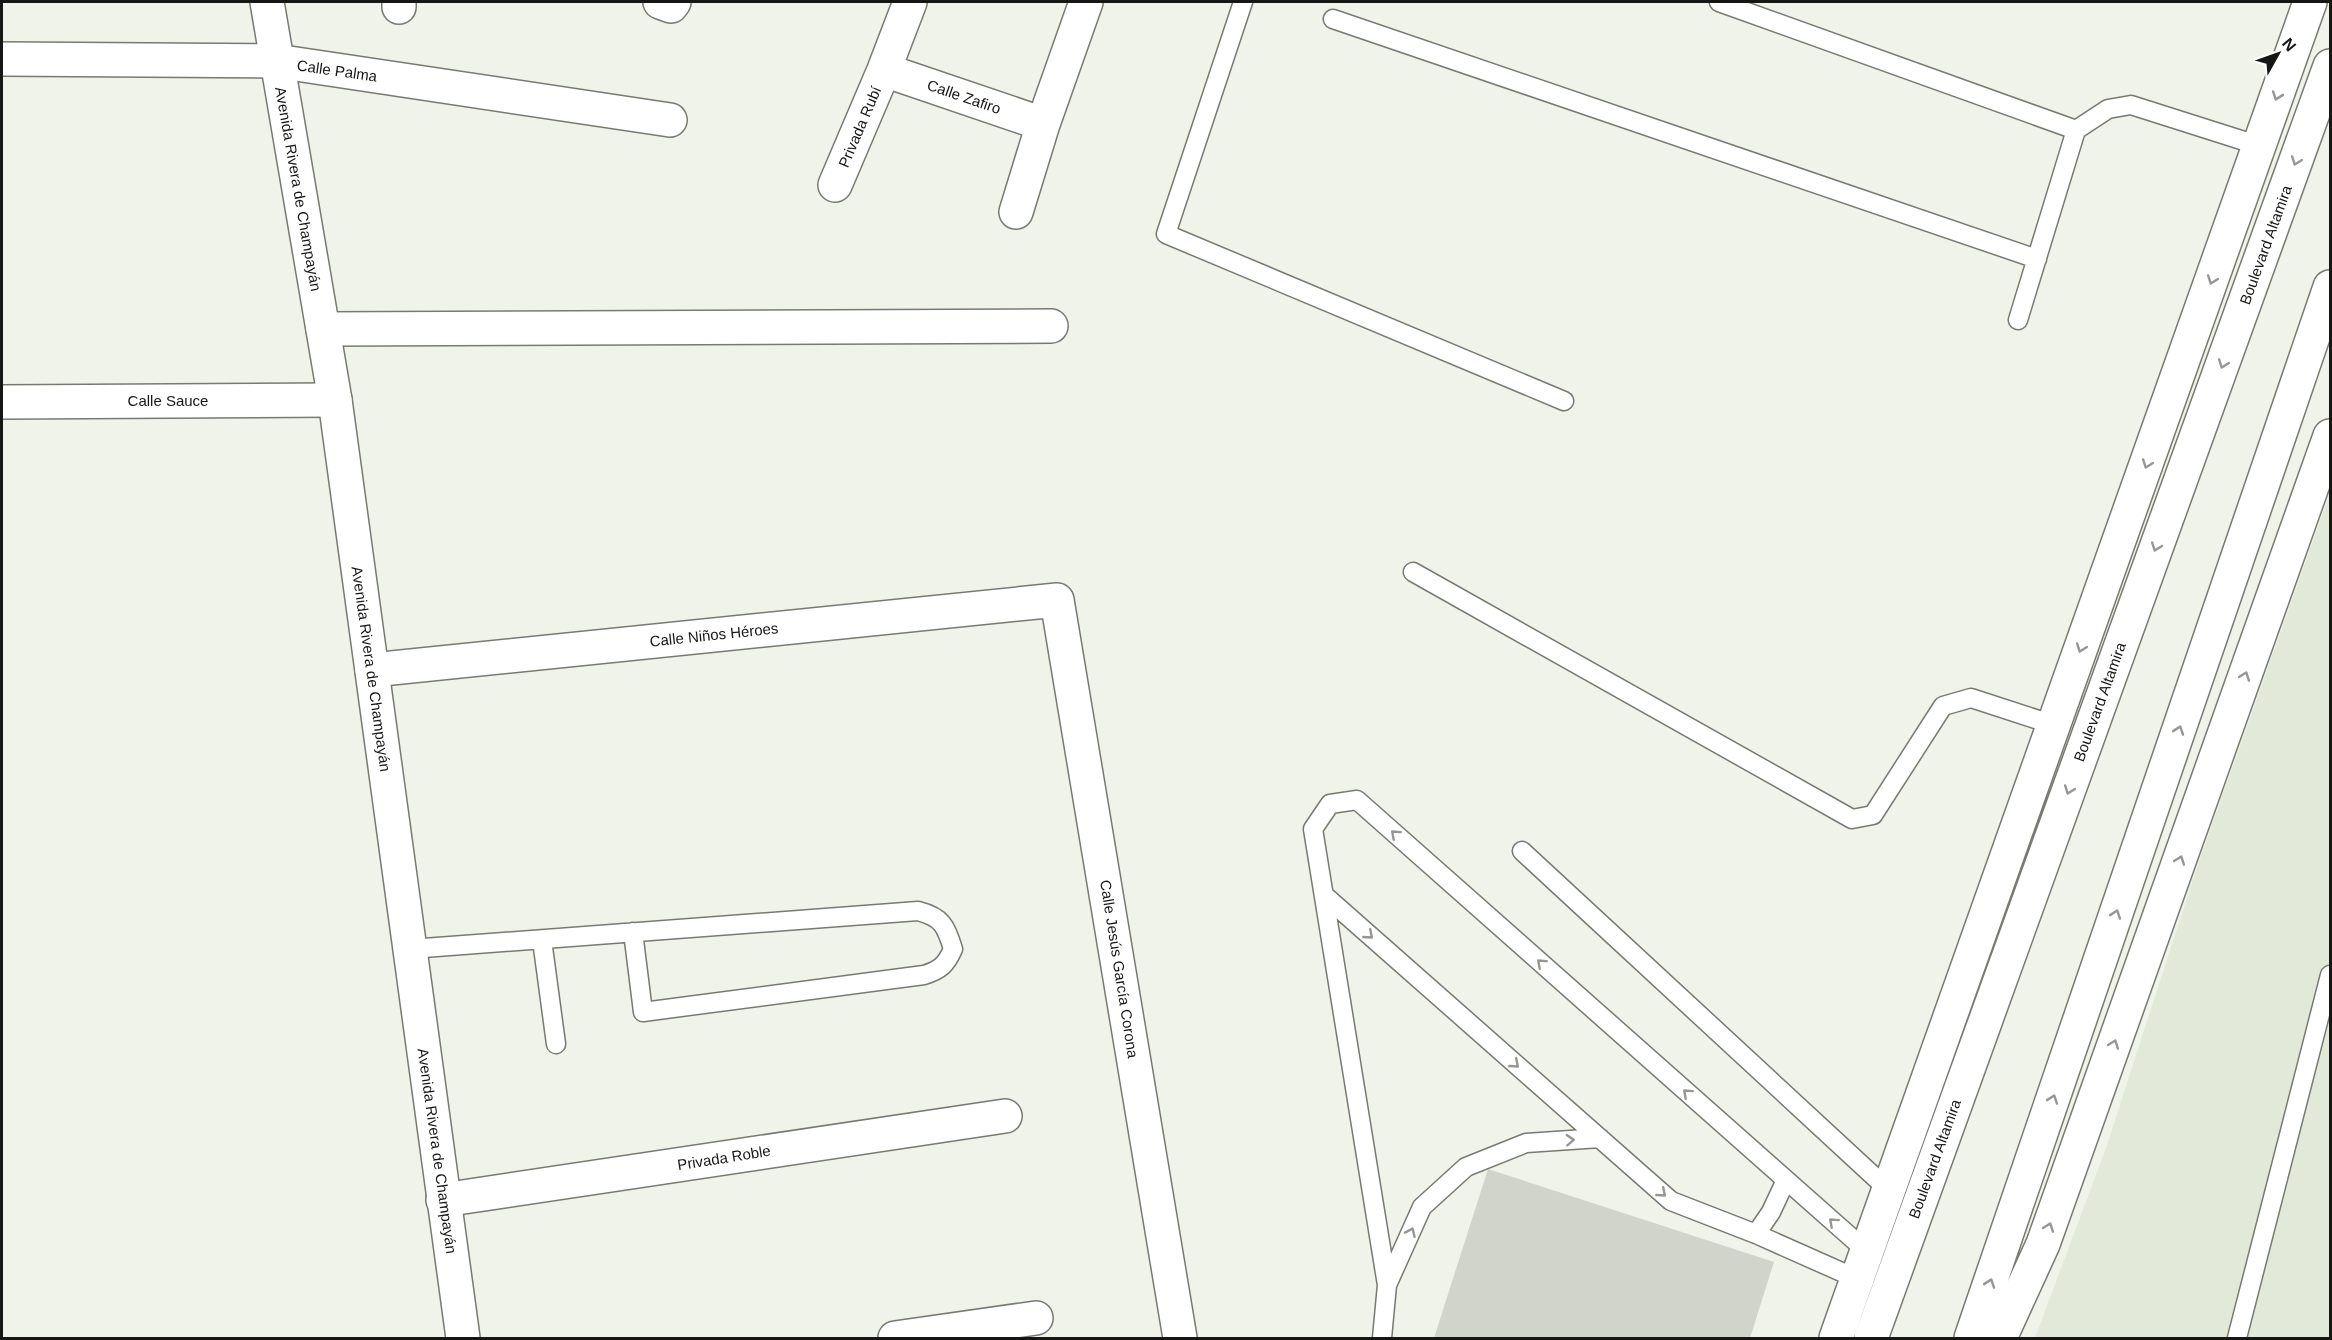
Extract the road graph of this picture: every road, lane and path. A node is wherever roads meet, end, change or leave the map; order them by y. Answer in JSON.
{"nodes":[{"id":1,"x":267,"y":2,"type":"edge"},
{"id":2,"x":660,"y":2,"type":"edge"},
{"id":3,"x":674,"y":2,"type":"edge"},
{"id":4,"x":910,"y":2,"type":"edge"},
{"id":5,"x":1086,"y":2,"type":"edge"},
{"id":6,"x":1243,"y":2,"type":"edge"},
{"id":7,"x":1719,"y":2,"type":"edge"},
{"id":8,"x":2310,"y":2,"type":"edge"},
{"id":9,"x":1334,"y":20,"type":"dead end"},
{"id":10,"x":2,"y":59,"type":"edge"},
{"id":11,"x":276,"y":62,"type":"junction"},
{"id":12,"x":2331,"y":66,"type":"edge"},
{"id":13,"x":884,"y":70,"type":"junction"},
{"id":14,"x":670,"y":120,"type":"dead end"},
{"id":15,"x":1043,"y":124,"type":"junction"},
{"id":16,"x":2076,"y":130,"type":"junction"},
{"id":17,"x":2260,"y":146,"type":"junction"},
{"id":18,"x":835,"y":185,"type":"dead end"},
{"id":19,"x":1016,"y":212,"type":"dead end"},
{"id":20,"x":2037,"y":259,"type":"junction"},
{"id":21,"x":2331,"y":286,"type":"edge"},
{"id":22,"x":2018,"y":320,"type":"dead end"},
{"id":23,"x":1051,"y":326,"type":"dead end"},
{"id":24,"x":323,"y":329,"type":"junction"},
{"id":25,"x":335,"y":400,"type":"junction"},
{"id":26,"x":1564,"y":401,"type":"dead end"},
{"id":27,"x":2,"y":402,"type":"edge"},
{"id":28,"x":2331,"y":436,"type":"edge"},
{"id":29,"x":1413,"y":572,"type":"dead end"},
{"id":30,"x":1057,"y":600,"type":"joint"},
{"id":31,"x":372,"y":670,"type":"junction"},
{"id":32,"x":2054,"y":725,"type":"junction"},
{"id":33,"x":1522,"y":851,"type":"dead end"},
{"id":34,"x":1325,"y":897,"type":"junction"},
{"id":35,"x":633,"y":932,"type":"junction"},
{"id":36,"x":542,"y":940,"type":"junction"},
{"id":37,"x":410,"y":949,"type":"junction"},
{"id":38,"x":2331,"y":975,"type":"edge"},
{"id":39,"x":556,"y":1044,"type":"dead end"},
{"id":40,"x":1005,"y":1116,"type":"dead end"},
{"id":41,"x":1600,"y":1138,"type":"junction"},
{"id":42,"x":1786,"y":1180,"type":"junction"},
{"id":43,"x":1889,"y":1190,"type":"junction"},
{"id":44,"x":444,"y":1200,"type":"junction"},
{"id":45,"x":1914,"y":1218,"type":"junction"},
{"id":46,"x":1756,"y":1234,"type":"junction"},
{"id":47,"x":1862,"y":1266,"type":"junction"},
{"id":48,"x":1891,"y":1282,"type":"junction"},
{"id":49,"x":1387,"y":1285,"type":"junction"},
{"id":50,"x":1036,"y":1318,"type":"dead end"},
{"id":51,"x":463,"y":1338,"type":"edge"},
{"id":52,"x":896,"y":1338,"type":"edge"},
{"id":53,"x":1180,"y":1338,"type":"edge"},
{"id":54,"x":1382,"y":1338,"type":"edge"},
{"id":55,"x":1836,"y":1338,"type":"edge"},
{"id":56,"x":1871,"y":1338,"type":"edge"},
{"id":57,"x":1971,"y":1338,"type":"edge"},
{"id":58,"x":2000,"y":1338,"type":"edge"},
{"id":59,"x":2237,"y":1338,"type":"edge"}],
"edges":[{"from":1,"to":11,"type":"street","name":"Avenida Rivera de Champayán"},
{"from":2,"to":3,"type":"street"},
{"from":4,"to":13,"type":"street","name":"Privada Rubí"},
{"from":5,"to":15,"type":"street"},
{"from":6,"to":26,"type":"lane"},
{"from":7,"to":16,"type":"lane"},
{"from":8,"to":17,"type":"street","one_way":true},
{"from":9,"to":20,"type":"lane"},
{"from":10,"to":11,"type":"street","name":"Calle Palma"},
{"from":11,"to":14,"type":"street","name":"Calle Palma"},
{"from":11,"to":24,"type":"street","name":"Avenida Rivera de Champayán"},
{"from":12,"to":45,"type":"street","name":"Boulevard Altamira","one_way":true},
{"from":13,"to":15,"type":"street","name":"Calle Zafiro"},
{"from":13,"to":18,"type":"street","name":"Privada Rubí"},
{"from":15,"to":19,"type":"street"},
{"from":16,"to":17,"type":"lane"},
{"from":16,"to":20,"type":"lane"},
{"from":17,"to":32,"type":"street","one_way":true},
{"from":20,"to":22,"type":"lane"},
{"from":57,"to":21,"type":"street","one_way":true},
{"from":23,"to":24,"type":"street"},
{"from":24,"to":25,"type":"street","name":"Avenida Rivera de Champayán"},
{"from":25,"to":27,"type":"street","name":"Calle Sauce"},
{"from":25,"to":31,"type":"street","name":"Avenida Rivera de Champayán"},
{"from":58,"to":28,"type":"street","one_way":true},
{"from":29,"to":32,"type":"lane"},
{"from":30,"to":31,"type":"street","name":"Calle Niños Héroes"},
{"from":30,"to":53,"type":"street","name":"Calle Jesús García Corona"},
{"from":31,"to":37,"type":"street","name":"Avenida Rivera de Champayán"},
{"from":32,"to":43,"type":"street"},
{"from":33,"to":43,"type":"lane"},
{"from":34,"to":41,"type":"lane","one_way":true},
{"from":42,"to":34,"type":"lane","one_way":true},
{"from":34,"to":49,"type":"lane"},
{"from":35,"to":35,"type":"lane"},
{"from":35,"to":36,"type":"lane"},
{"from":36,"to":37,"type":"lane"},
{"from":36,"to":39,"type":"lane"},
{"from":37,"to":44,"type":"street","name":"Avenida Rivera de Champayán"},
{"from":38,"to":59,"type":"lane"},
{"from":40,"to":44,"type":"street","name":"Privada Roble"},
{"from":41,"to":46,"type":"lane","one_way":true},
{"from":49,"to":41,"type":"lane","one_way":true},
{"from":42,"to":46,"type":"lane"},
{"from":47,"to":42,"type":"lane","one_way":true},
{"from":43,"to":45,"type":"lane"},
{"from":43,"to":47,"type":"street"},
{"from":44,"to":51,"type":"street","name":"Avenida Rivera de Champayán"},
{"from":45,"to":48,"type":"street","name":"Boulevard Altamira"},
{"from":46,"to":47,"type":"lane"},
{"from":47,"to":48,"type":"lane"},
{"from":47,"to":48,"type":"lane"},
{"from":47,"to":55,"type":"street"},
{"from":48,"to":56,"type":"street","name":"Boulevard Altamira"},
{"from":49,"to":54,"type":"lane"},
{"from":50,"to":52,"type":"street"}]}
